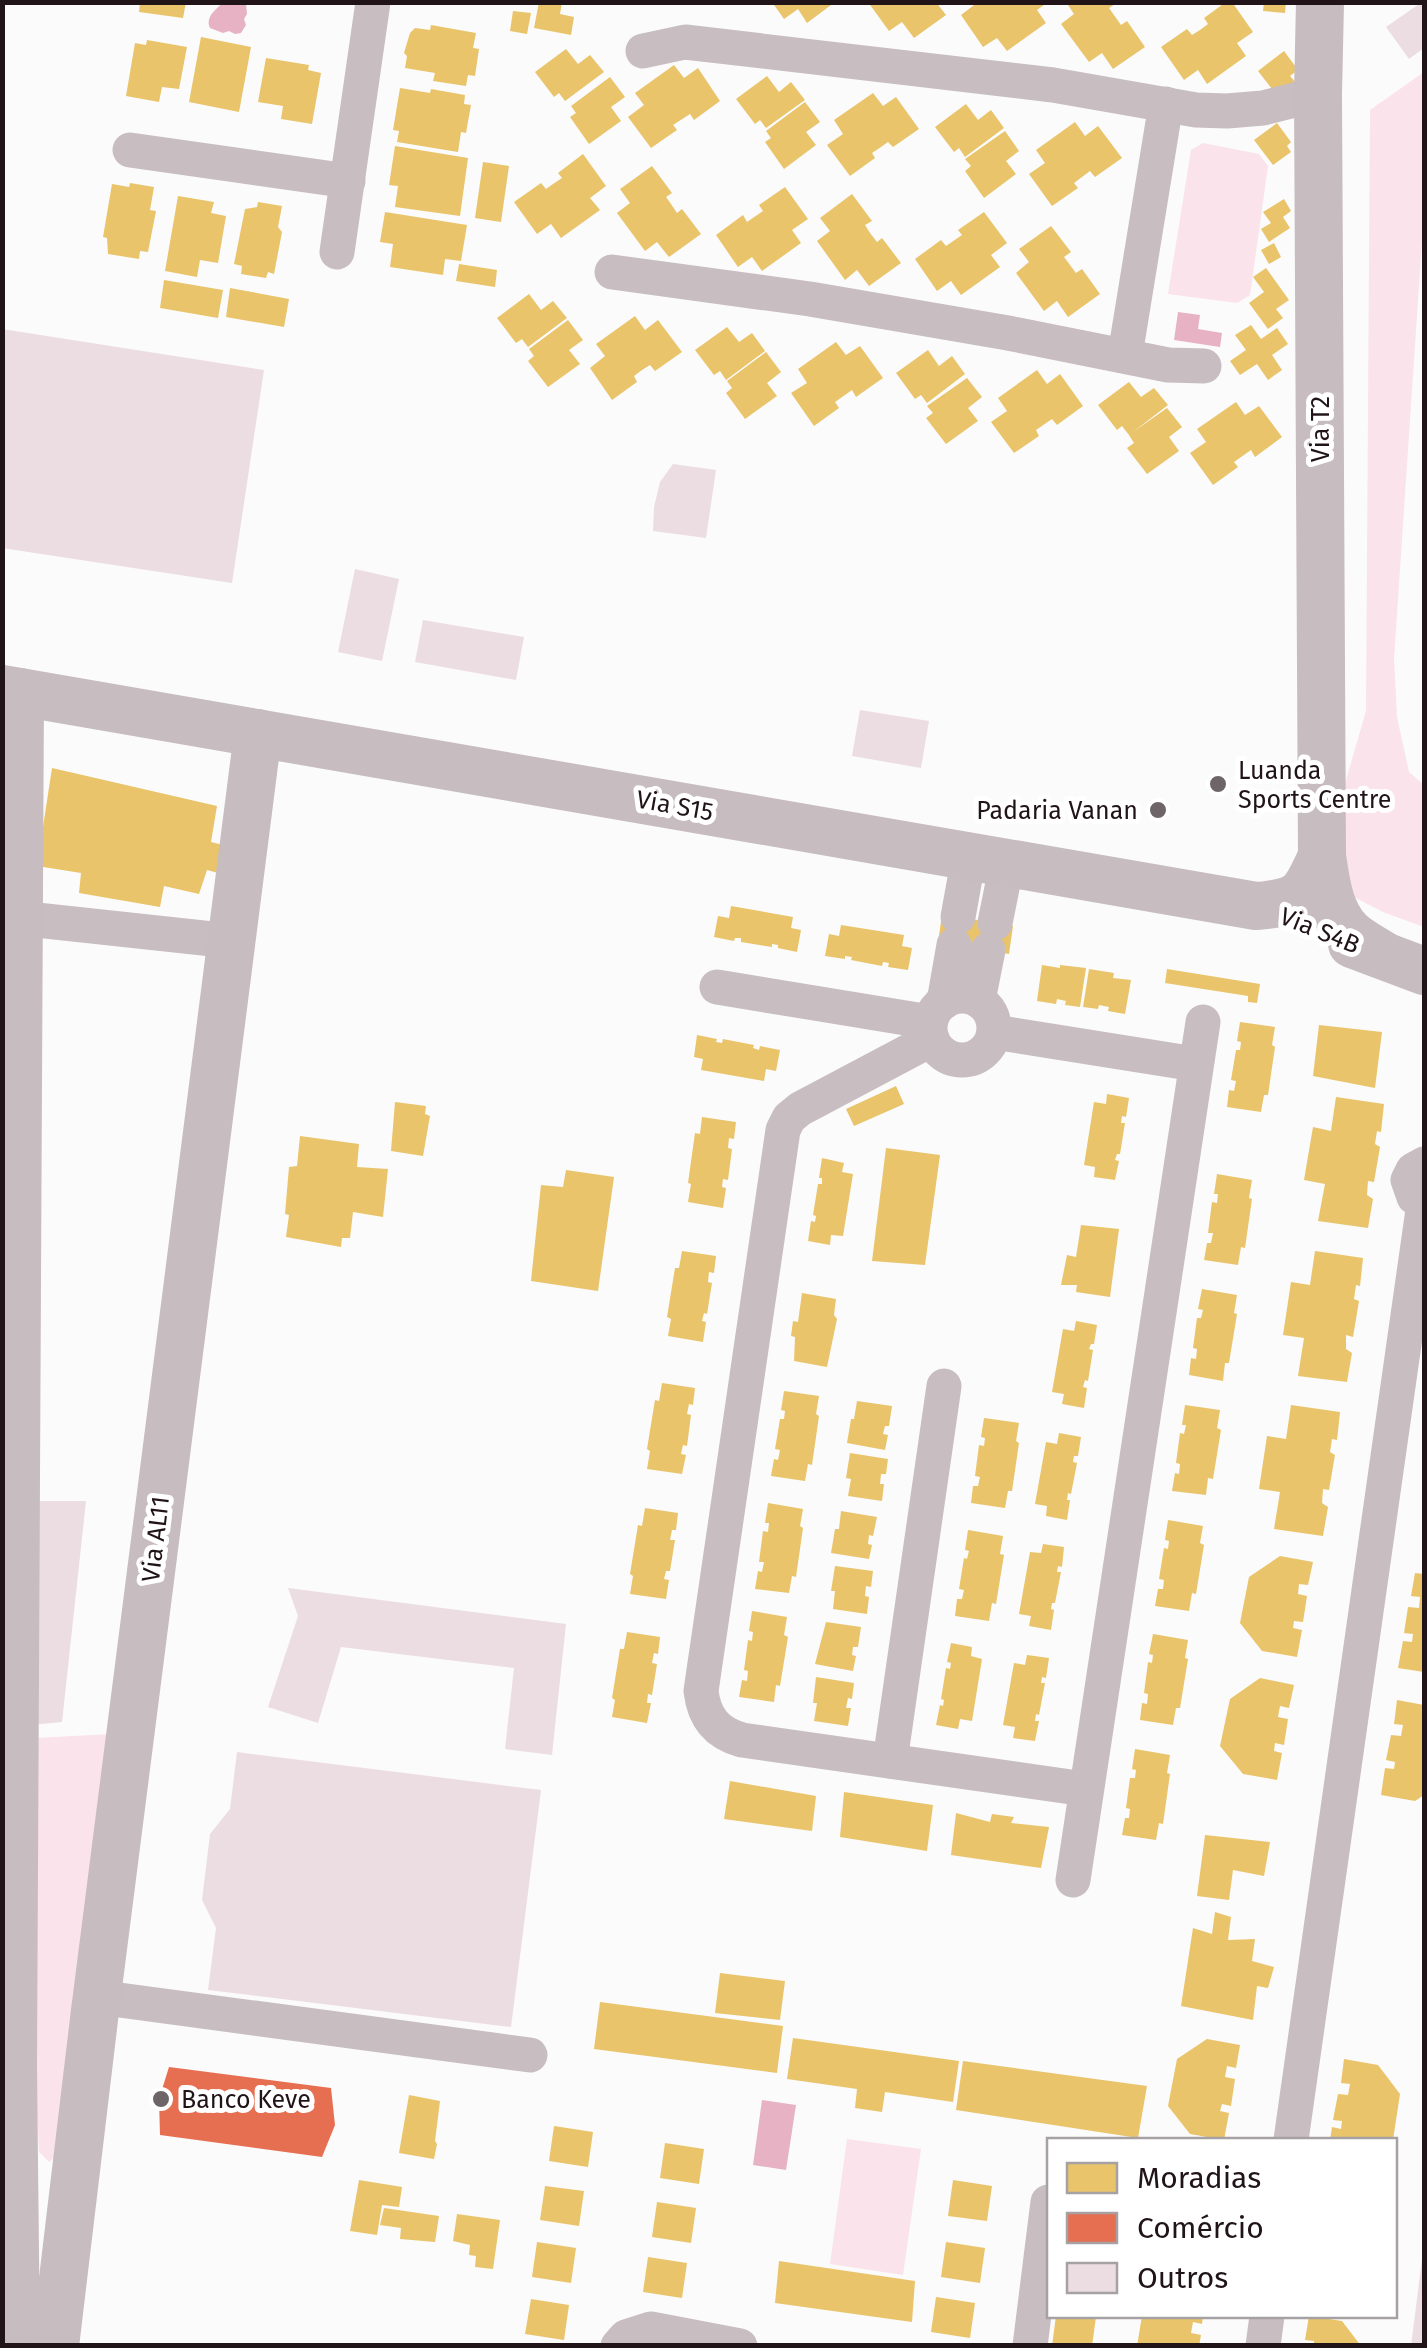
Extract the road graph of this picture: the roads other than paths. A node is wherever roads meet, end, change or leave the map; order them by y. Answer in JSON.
{"nodes":[{"id":1,"x":372,"y":2,"type":"edge"},
{"id":2,"x":1320,"y":2,"type":"edge"},
{"id":3,"x":643,"y":50,"type":"dead end"},
{"id":4,"x":1318,"y":94,"type":"junction"},
{"id":5,"x":1166,"y":104,"type":"junction"},
{"id":6,"x":130,"y":150,"type":"dead end"},
{"id":7,"x":348,"y":181,"type":"junction"},
{"id":8,"x":337,"y":252,"type":"dead end"},
{"id":9,"x":612,"y":272,"type":"dead end"},
{"id":10,"x":1125,"y":355,"type":"junction"},
{"id":11,"x":1204,"y":366,"type":"dead end"},
{"id":12,"x":11,"y":691,"type":"edge"},
{"id":13,"x":258,"y":734,"type":"junction"},
{"id":14,"x":1322,"y":856,"type":"junction"},
{"id":15,"x":988,"y":860,"type":"junction"},
{"id":16,"x":1256,"y":906,"type":"junction"},
{"id":17,"x":18,"y":918,"type":"junction"},
{"id":18,"x":231,"y":941,"type":"junction"},
{"id":19,"x":1404,"y":963,"type":"edge"},
{"id":20,"x":717,"y":987,"type":"dead end"},
{"id":21,"x":946,"y":1016,"type":"junction"},
{"id":22,"x":1202,"y":1022,"type":"dead end"},
{"id":23,"x":994,"y":1032,"type":"junction"},
{"id":24,"x":1195,"y":1064,"type":"junction"},
{"id":25,"x":1424,"y":1164,"type":"edge"},
{"id":26,"x":1424,"y":1203,"type":"edge"},
{"id":27,"x":944,"y":1386,"type":"dead end"},
{"id":28,"x":890,"y":1761,"type":"junction"},
{"id":29,"x":1085,"y":1789,"type":"junction"},
{"id":30,"x":1073,"y":1880,"type":"dead end"},
{"id":31,"x":97,"y":1997,"type":"junction"},
{"id":32,"x":530,"y":2055,"type":"dead end"},
{"id":33,"x":8,"y":2065,"type":"edge"},
{"id":34,"x":1291,"y":2138,"type":"edge"},
{"id":35,"x":14,"y":2147,"type":"junction"},
{"id":36,"x":78,"y":2156,"type":"junction"},
{"id":37,"x":1047,"y":2210,"type":"edge"},
{"id":38,"x":1267,"y":2318,"type":"edge"},
{"id":39,"x":16,"y":2346,"type":"edge"},
{"id":40,"x":55,"y":2346,"type":"edge"},
{"id":41,"x":618,"y":2346,"type":"edge"},
{"id":42,"x":740,"y":2346,"type":"edge"},
{"id":43,"x":1030,"y":2346,"type":"edge"},
{"id":44,"x":1263,"y":2346,"type":"edge"}],
"edges":[{"from":1,"to":7,"type":"street"},
{"from":2,"to":4,"type":"street","name":"Via T2"},
{"from":3,"to":5,"type":"street"},
{"from":4,"to":5,"type":"street"},
{"from":4,"to":14,"type":"street","name":"Via T2"},
{"from":5,"to":10,"type":"street"},
{"from":6,"to":7,"type":"street"},
{"from":7,"to":8,"type":"street"},
{"from":9,"to":10,"type":"street"},
{"from":10,"to":11,"type":"street"},
{"from":12,"to":13,"type":"street","name":"Via S15"},
{"from":12,"to":17,"type":"street"},
{"from":13,"to":15,"type":"street","name":"Via S15"},
{"from":13,"to":18,"type":"street","name":"Via AL11"},
{"from":14,"to":16,"type":"street","name":"Via S15"},
{"from":14,"to":19,"type":"street","name":"Via S4B"},
{"from":15,"to":16,"type":"street","name":"Via S15"},
{"from":15,"to":21,"type":"street"},
{"from":16,"to":19,"type":"street","name":"Via S4B"},
{"from":17,"to":18,"type":"street"},
{"from":17,"to":33,"type":"street"},
{"from":18,"to":31,"type":"street","name":"Via AL11"},
{"from":20,"to":21,"type":"street"},
{"from":21,"to":23,"type":"street"},
{"from":21,"to":23,"type":"street"},
{"from":21,"to":28,"type":"street"},
{"from":22,"to":24,"type":"street"},
{"from":23,"to":24,"type":"street"},
{"from":24,"to":29,"type":"street"},
{"from":25,"to":26,"type":"street"},
{"from":26,"to":34,"type":"street"},
{"from":27,"to":28,"type":"street"},
{"from":28,"to":29,"type":"street"},
{"from":29,"to":30,"type":"street"},
{"from":31,"to":32,"type":"street"},
{"from":31,"to":36,"type":"street","name":"Via AL11"},
{"from":33,"to":35,"type":"street"},
{"from":35,"to":36,"type":"street"},
{"from":35,"to":39,"type":"street"},
{"from":36,"to":40,"type":"street","name":"Via AL11"},
{"from":37,"to":43,"type":"street"},
{"from":38,"to":44,"type":"street"},
{"from":41,"to":42,"type":"street"}]}
